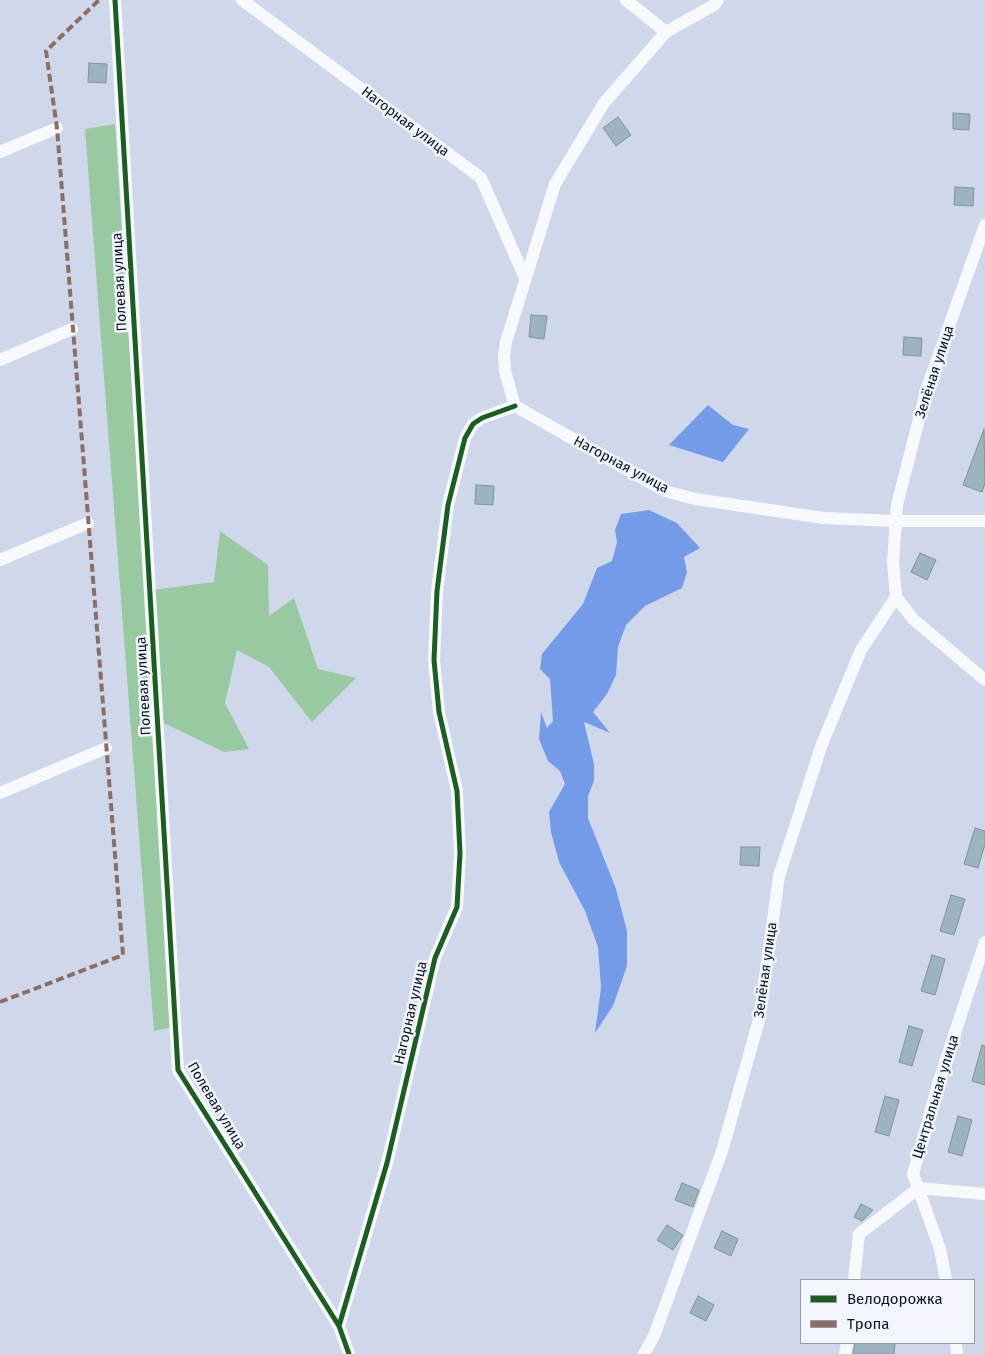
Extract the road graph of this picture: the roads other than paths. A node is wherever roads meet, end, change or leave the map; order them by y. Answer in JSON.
{"nodes":[{"id":1,"x":115,"y":0,"type":"edge"},
{"id":2,"x":242,"y":0,"type":"edge"},
{"id":3,"x":626,"y":0,"type":"edge"},
{"id":4,"x":718,"y":0,"type":"edge"},
{"id":5,"x":666,"y":32,"type":"junction"},
{"id":6,"x":57,"y":128,"type":"dead end"},
{"id":7,"x":0,"y":152,"type":"edge"},
{"id":8,"x":985,"y":225,"type":"edge"},
{"id":9,"x":525,"y":278,"type":"junction"},
{"id":10,"x":72,"y":329,"type":"dead end"},
{"id":11,"x":0,"y":360,"type":"edge"},
{"id":12,"x":515,"y":406,"type":"junction"},
{"id":13,"x":985,"y":521,"type":"edge"},
{"id":14,"x":896,"y":522,"type":"junction"},
{"id":15,"x":88,"y":523,"type":"dead end"},
{"id":16,"x":0,"y":560,"type":"edge"},
{"id":17,"x":896,"y":597,"type":"junction"},
{"id":18,"x":985,"y":680,"type":"edge"},
{"id":19,"x":106,"y":748,"type":"dead end"},
{"id":20,"x":0,"y":793,"type":"edge"},
{"id":21,"x":985,"y":942,"type":"edge"},
{"id":22,"x":919,"y":1188,"type":"junction"},
{"id":23,"x":985,"y":1194,"type":"edge"},
{"id":24,"x":854,"y":1279,"type":"edge"},
{"id":25,"x":946,"y":1279,"type":"edge"},
{"id":26,"x":339,"y":1326,"type":"junction"},
{"id":27,"x":645,"y":1351,"type":"edge"},
{"id":28,"x":349,"y":1354,"type":"edge"}],
"edges":[{"from":1,"to":26,"type":"street","name":"Полевая улица"},
{"from":2,"to":9,"type":"street","name":"Нагорная улица"},
{"from":3,"to":5,"type":"street"},
{"from":4,"to":5,"type":"street"},
{"from":5,"to":9,"type":"street"},
{"from":6,"to":7,"type":"street"},
{"from":8,"to":14,"type":"street","name":"Зелёная улица"},
{"from":9,"to":12,"type":"street"},
{"from":10,"to":11,"type":"street"},
{"from":12,"to":14,"type":"street","name":"Нагорная улица"},
{"from":12,"to":26,"type":"street","name":"Нагорная улица"},
{"from":13,"to":14,"type":"street"},
{"from":14,"to":17,"type":"street","name":"Зелёная улица"},
{"from":15,"to":16,"type":"street"},
{"from":17,"to":18,"type":"street"},
{"from":17,"to":27,"type":"street","name":"Зелёная улица"},
{"from":19,"to":20,"type":"street"},
{"from":21,"to":22,"type":"street","name":"Центральная улица"},
{"from":22,"to":23,"type":"street"},
{"from":22,"to":24,"type":"street"},
{"from":22,"to":25,"type":"street","name":"Центральная улица"},
{"from":26,"to":28,"type":"street"}]}
